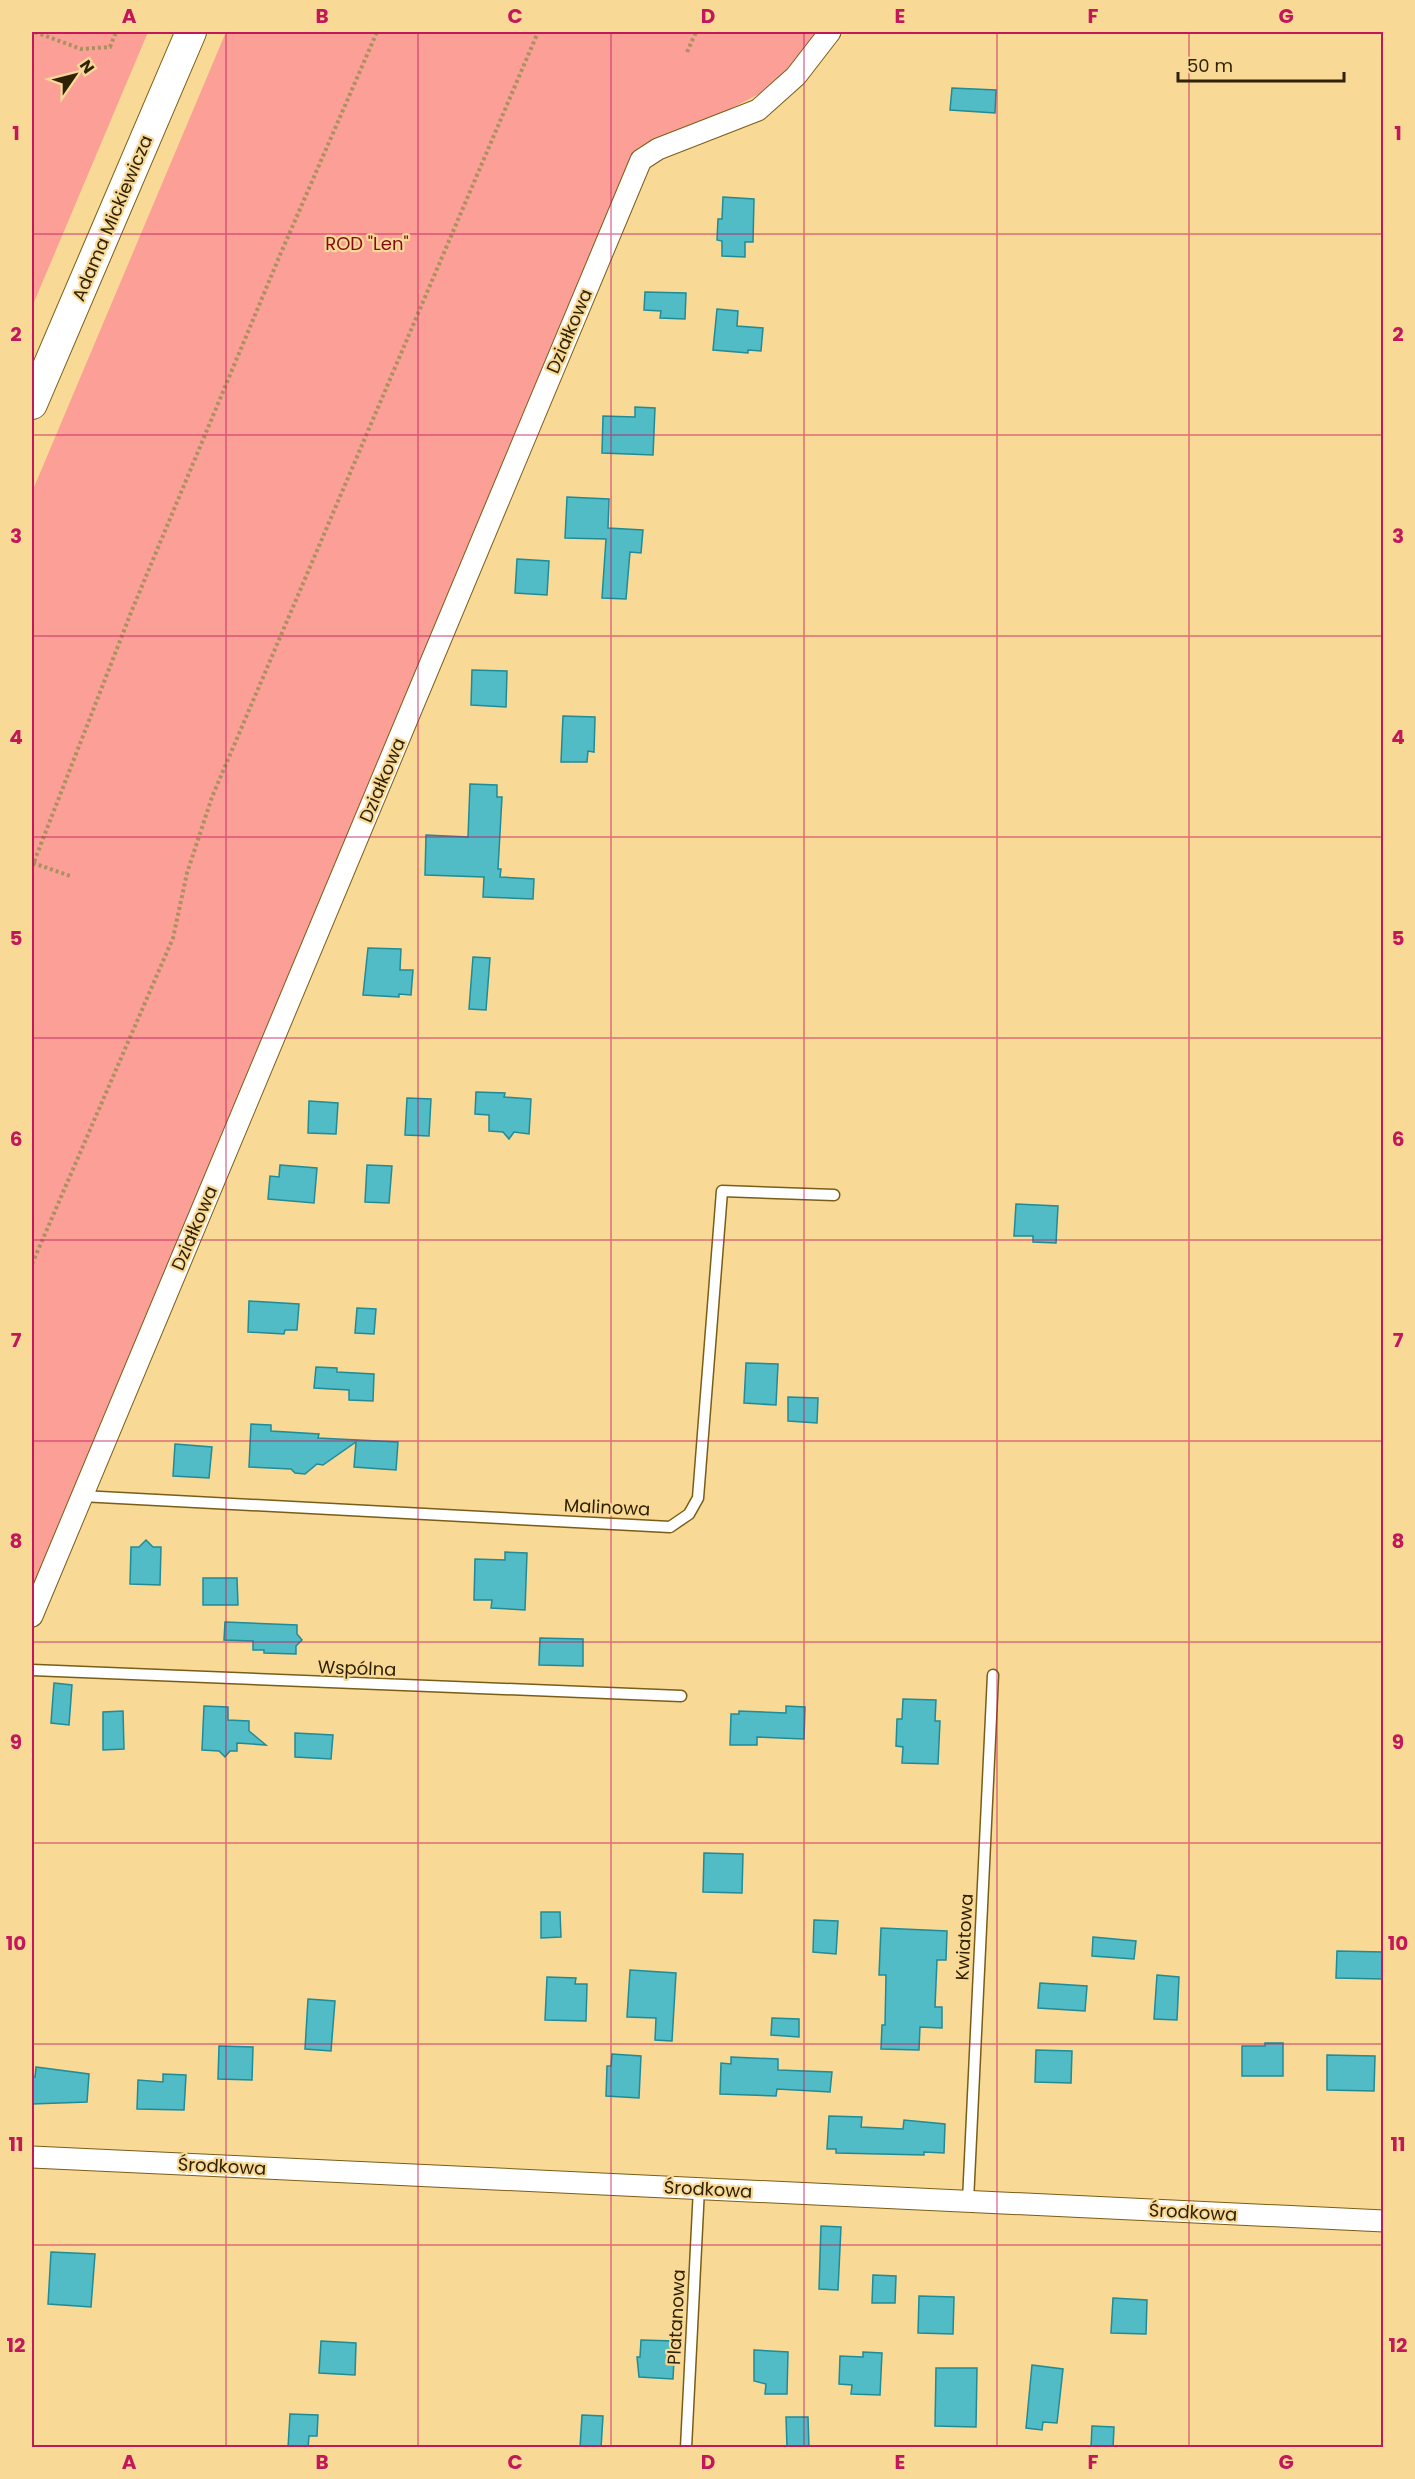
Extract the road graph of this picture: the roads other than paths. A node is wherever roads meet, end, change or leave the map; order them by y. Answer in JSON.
{"nodes":[{"id":1,"x":191,"y":32,"type":"edge"},
{"id":2,"x":830,"y":32,"type":"edge"},
{"id":3,"x":32,"y":404,"type":"edge"},
{"id":4,"x":834,"y":1195,"type":"dead end"},
{"id":5,"x":81,"y":1496,"type":"junction"},
{"id":6,"x":32,"y":1616,"type":"edge"},
{"id":7,"x":32,"y":1670,"type":"edge"},
{"id":8,"x":993,"y":1675,"type":"dead end"},
{"id":9,"x":681,"y":1696,"type":"dead end"},
{"id":10,"x":32,"y":2157,"type":"edge"},
{"id":11,"x":699,"y":2188,"type":"junction"},
{"id":12,"x":968,"y":2201,"type":"junction"},
{"id":13,"x":1383,"y":2221,"type":"edge"},
{"id":14,"x":686,"y":2448,"type":"edge"}],
"edges":[{"from":1,"to":3,"type":"street","name":"Adama Mickiewicza"},
{"from":2,"to":5,"type":"street","name":"Działkowa"},
{"from":4,"to":5,"type":"lane","name":"Malinowa"},
{"from":5,"to":6,"type":"street","name":"Działkowa"},
{"from":7,"to":9,"type":"lane","name":"Wspólna"},
{"from":8,"to":12,"type":"lane","name":"Kwiatowa"},
{"from":10,"to":11,"type":"street","name":"Środkowa"},
{"from":11,"to":12,"type":"street","name":"Środkowa"},
{"from":11,"to":14,"type":"lane","name":"Platanowa"},
{"from":12,"to":13,"type":"street","name":"Środkowa"}]}
